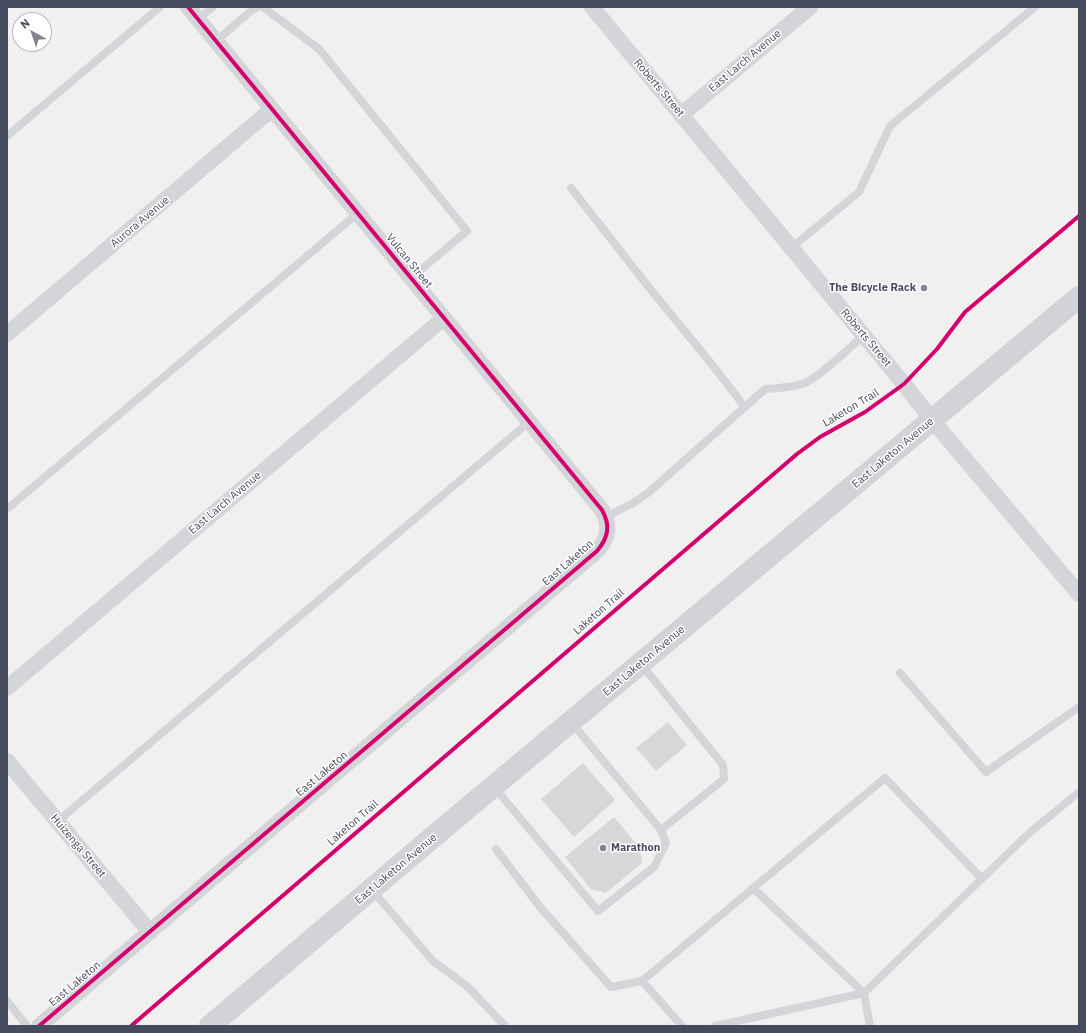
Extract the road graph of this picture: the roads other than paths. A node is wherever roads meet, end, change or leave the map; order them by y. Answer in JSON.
{"nodes":[{"id":1,"x":160,"y":7,"type":"edge"},
{"id":2,"x":213,"y":7,"type":"edge"},
{"id":3,"x":258,"y":7,"type":"edge"},
{"id":4,"x":263,"y":7,"type":"edge"},
{"id":5,"x":810,"y":7,"type":"edge"},
{"id":6,"x":1035,"y":7,"type":"edge"},
{"id":7,"x":595,"y":8,"type":"edge"},
{"id":8,"x":193,"y":13,"type":"edge"},
{"id":9,"x":216,"y":41,"type":"junction"},
{"id":10,"x":272,"y":109,"type":"junction"},
{"id":11,"x":681,"y":116,"type":"junction"},
{"id":12,"x":7,"y":136,"type":"edge"},
{"id":13,"x":571,"y":188,"type":"dead end"},
{"id":14,"x":358,"y":213,"type":"junction"},
{"id":15,"x":791,"y":248,"type":"junction"},
{"id":16,"x":411,"y":278,"type":"junction"},
{"id":17,"x":1079,"y":297,"type":"edge"},
{"id":18,"x":444,"y":318,"type":"junction"},
{"id":19,"x":7,"y":334,"type":"edge"},
{"id":20,"x":863,"y":336,"type":"junction"},
{"id":21,"x":745,"y":407,"type":"junction"},
{"id":22,"x":932,"y":420,"type":"junction"},
{"id":23,"x":529,"y":422,"type":"junction"},
{"id":24,"x":7,"y":509,"type":"edge"},
{"id":25,"x":607,"y":523,"type":"junction"},
{"id":26,"x":1079,"y":594,"type":"edge"},
{"id":27,"x":641,"y":663,"type":"junction"},
{"id":28,"x":900,"y":673,"type":"dead end"},
{"id":29,"x":7,"y":688,"type":"edge"},
{"id":30,"x":1079,"y":707,"type":"edge"},
{"id":31,"x":571,"y":722,"type":"junction"},
{"id":32,"x":7,"y":761,"type":"edge"},
{"id":33,"x":494,"y":786,"type":"junction"},
{"id":34,"x":1079,"y":792,"type":"edge"},
{"id":35,"x":58,"y":822,"type":"junction"},
{"id":36,"x":661,"y":830,"type":"junction"},
{"id":37,"x":496,"y":850,"type":"dead end"},
{"id":38,"x":982,"y":879,"type":"junction"},
{"id":39,"x":753,"y":888,"type":"junction"},
{"id":40,"x":371,"y":890,"type":"junction"},
{"id":41,"x":150,"y":932,"type":"junction"},
{"id":42,"x":642,"y":981,"type":"junction"},
{"id":43,"x":864,"y":993,"type":"junction"},
{"id":44,"x":7,"y":1002,"type":"edge"},
{"id":45,"x":27,"y":1026,"type":"edge"},
{"id":46,"x":39,"y":1026,"type":"edge"},
{"id":47,"x":210,"y":1026,"type":"edge"},
{"id":48,"x":506,"y":1026,"type":"edge"},
{"id":49,"x":682,"y":1026,"type":"edge"},
{"id":50,"x":715,"y":1026,"type":"edge"},
{"id":51,"x":870,"y":1026,"type":"edge"}],
"edges":[{"from":1,"to":12,"type":"lane"},
{"from":2,"to":8,"type":"lane"},
{"from":3,"to":9,"type":"lane"},
{"from":4,"to":16,"type":"lane"},
{"from":5,"to":11,"type":"street","name":"East Larch Avenue"},
{"from":6,"to":15,"type":"lane"},
{"from":7,"to":11,"type":"street","name":"Roberts Street"},
{"from":8,"to":9,"type":"street","name":"Vulcan Street"},
{"from":9,"to":10,"type":"street","name":"Vulcan Street"},
{"from":10,"to":14,"type":"street","name":"Vulcan Street"},
{"from":10,"to":19,"type":"street","name":"Aurora Avenue"},
{"from":11,"to":15,"type":"street","name":"Roberts Street"},
{"from":13,"to":21,"type":"lane"},
{"from":14,"to":16,"type":"street","name":"Vulcan Street"},
{"from":14,"to":24,"type":"lane"},
{"from":15,"to":20,"type":"street","name":"Roberts Street"},
{"from":16,"to":18,"type":"street","name":"Vulcan Street"},
{"from":17,"to":22,"type":"main road","name":"East Laketon Avenue"},
{"from":18,"to":23,"type":"street","name":"Vulcan Street"},
{"from":18,"to":29,"type":"street","name":"East Larch Avenue"},
{"from":20,"to":21,"type":"lane"},
{"from":20,"to":22,"type":"street","name":"Roberts Street"},
{"from":21,"to":25,"type":"lane"},
{"from":22,"to":26,"type":"street","name":"Roberts Street"},
{"from":22,"to":27,"type":"main road","name":"East Laketon Avenue"},
{"from":23,"to":25,"type":"street","name":"Vulcan Street"},
{"from":23,"to":35,"type":"lane"},
{"from":25,"to":41,"type":"street","name":"East Laketon"},
{"from":27,"to":31,"type":"main road","name":"East Laketon Avenue"},
{"from":27,"to":36,"type":"lane"},
{"from":28,"to":30,"type":"lane"},
{"from":31,"to":33,"type":"main road","name":"East Laketon Avenue"},
{"from":31,"to":36,"type":"lane"},
{"from":32,"to":35,"type":"street","name":"Huizenga Street"},
{"from":33,"to":36,"type":"lane"},
{"from":33,"to":40,"type":"main road","name":"East Laketon Avenue"},
{"from":34,"to":38,"type":"lane"},
{"from":35,"to":41,"type":"street","name":"Huizenga Street"},
{"from":37,"to":42,"type":"lane"},
{"from":38,"to":39,"type":"lane"},
{"from":38,"to":43,"type":"lane"},
{"from":39,"to":42,"type":"lane"},
{"from":39,"to":43,"type":"lane"},
{"from":40,"to":47,"type":"main road","name":"East Laketon Avenue"},
{"from":40,"to":48,"type":"lane"},
{"from":41,"to":46,"type":"street","name":"East Laketon"},
{"from":42,"to":49,"type":"lane"},
{"from":43,"to":50,"type":"lane"},
{"from":43,"to":51,"type":"lane"},
{"from":44,"to":45,"type":"lane"}]}
